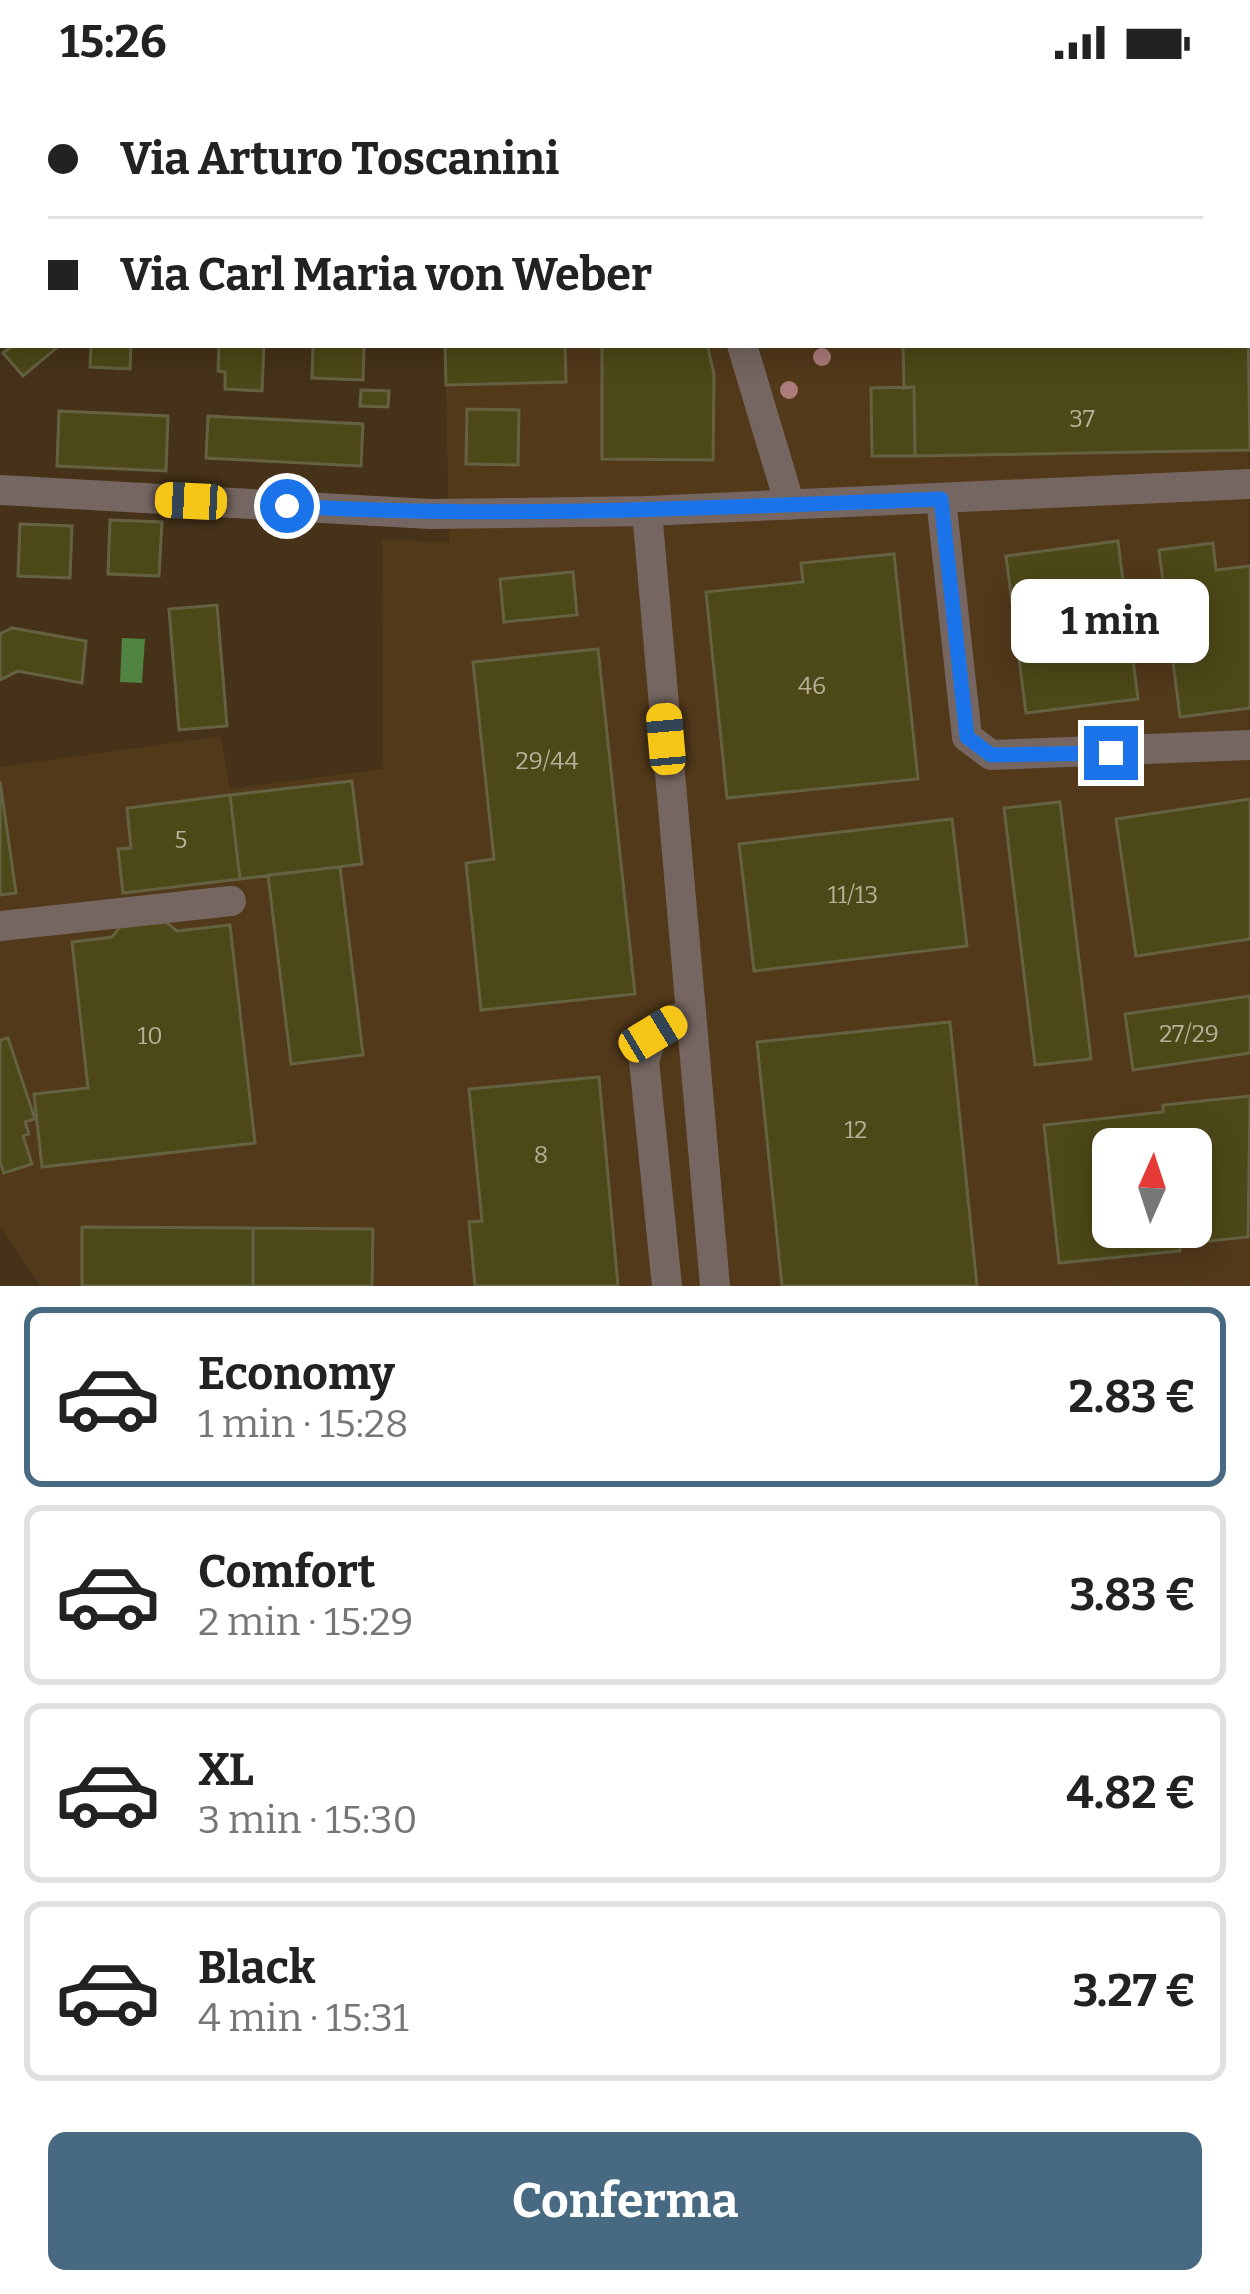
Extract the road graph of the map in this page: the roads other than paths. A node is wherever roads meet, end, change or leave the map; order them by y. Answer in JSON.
{"nodes":[{"id":1,"x":743,"y":348,"type":"edge"},
{"id":2,"x":1250,"y":484,"type":"edge"},
{"id":3,"x":0,"y":490,"type":"edge"},
{"id":4,"x":941,"y":499,"type":"junction"},
{"id":5,"x":790,"y":505,"type":"junction"},
{"id":6,"x":647,"y":511,"type":"junction"},
{"id":7,"x":1250,"y":745,"type":"edge"},
{"id":8,"x":231,"y":901,"type":"dead end"},
{"id":9,"x":0,"y":926,"type":"edge"},
{"id":10,"x":689,"y":1012,"type":"junction"},
{"id":11,"x":667,"y":1286,"type":"edge"},
{"id":12,"x":715,"y":1286,"type":"edge"}],
"edges":[{"from":1,"to":5,"type":"street"},
{"from":2,"to":4,"type":"street"},
{"from":3,"to":6,"type":"street"},
{"from":4,"to":5,"type":"street"},
{"from":4,"to":7,"type":"street"},
{"from":5,"to":6,"type":"street"},
{"from":6,"to":10,"type":"street"},
{"from":8,"to":9,"type":"street"},
{"from":10,"to":11,"type":"street"},
{"from":10,"to":12,"type":"street"}]}
